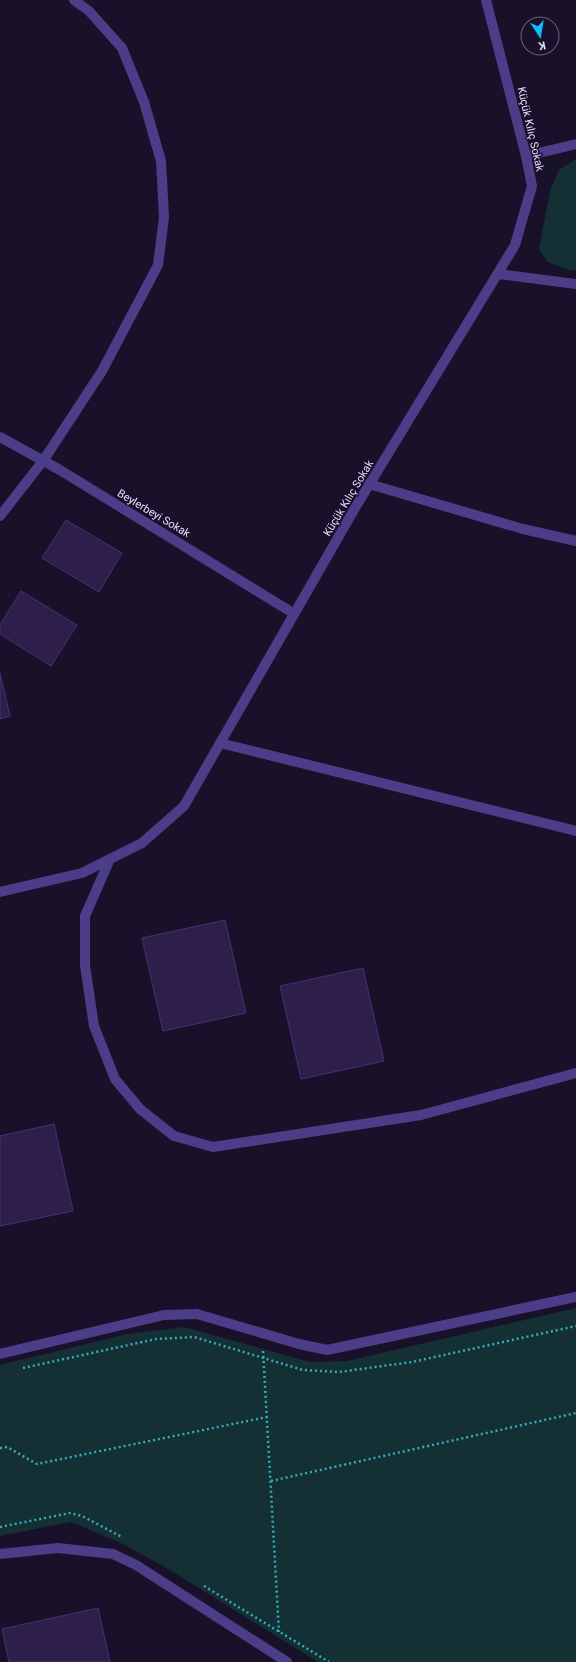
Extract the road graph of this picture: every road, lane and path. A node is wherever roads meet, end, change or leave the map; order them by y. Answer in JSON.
{"nodes":[{"id":1,"x":74,"y":0,"type":"edge"},
{"id":2,"x":486,"y":0,"type":"edge"},
{"id":3,"x":576,"y":144,"type":"edge"},
{"id":4,"x":526,"y":156,"type":"junction"},
{"id":5,"x":498,"y":274,"type":"junction"},
{"id":6,"x":576,"y":284,"type":"edge"},
{"id":7,"x":0,"y":437,"type":"edge"},
{"id":8,"x":43,"y":461,"type":"junction"},
{"id":9,"x":369,"y":484,"type":"junction"},
{"id":10,"x":0,"y":516,"type":"edge"},
{"id":11,"x":576,"y":541,"type":"edge"},
{"id":12,"x":293,"y":613,"type":"junction"},
{"id":13,"x":220,"y":743,"type":"junction"},
{"id":14,"x":576,"y":831,"type":"edge"},
{"id":15,"x":110,"y":859,"type":"junction"},
{"id":16,"x":0,"y":892,"type":"edge"},
{"id":17,"x":576,"y":1073,"type":"edge"},
{"id":18,"x":576,"y":1297,"type":"edge"},
{"id":19,"x":262,"y":1333,"type":"junction"},
{"id":20,"x":0,"y":1354,"type":"edge"},
{"id":21,"x":576,"y":1413,"type":"edge"},
{"id":22,"x":266,"y":1417,"type":"junction"},
{"id":23,"x":0,"y":1448,"type":"edge"},
{"id":24,"x":270,"y":1481,"type":"junction"},
{"id":25,"x":0,"y":1554,"type":"edge"},
{"id":26,"x":284,"y":1660,"type":"edge"}],
"edges":[{"from":1,"to":8,"type":"street"},
{"from":2,"to":4,"type":"street","name":"Küçük Kılıç Sokak"},
{"from":3,"to":4,"type":"street"},
{"from":4,"to":5,"type":"street","name":"Küçük Kılıç Sokak"},
{"from":5,"to":6,"type":"street"},
{"from":5,"to":9,"type":"street","name":"Küçük Kılıç Sokak"},
{"from":7,"to":8,"type":"street","name":"Beylerbeyi Sokak"},
{"from":8,"to":10,"type":"street"},
{"from":8,"to":12,"type":"street","name":"Beylerbeyi Sokak"},
{"from":9,"to":11,"type":"street"},
{"from":9,"to":12,"type":"street","name":"Küçük Kılıç Sokak"},
{"from":12,"to":13,"type":"street","name":"Küçük Kılıç Sokak"},
{"from":13,"to":14,"type":"street"},
{"from":13,"to":15,"type":"street","name":"Küçük Kılıç Sokak"},
{"from":15,"to":16,"type":"street","name":"Küçük Kılıç Sokak"},
{"from":15,"to":17,"type":"street"},
{"from":18,"to":19,"type":"street"},
{"from":19,"to":20,"type":"street"},
{"from":19,"to":22,"type":"path"},
{"from":21,"to":24,"type":"path"},
{"from":22,"to":23,"type":"path"},
{"from":22,"to":24,"type":"path"},
{"from":24,"to":26,"type":"path"},
{"from":25,"to":26,"type":"street"}]}
